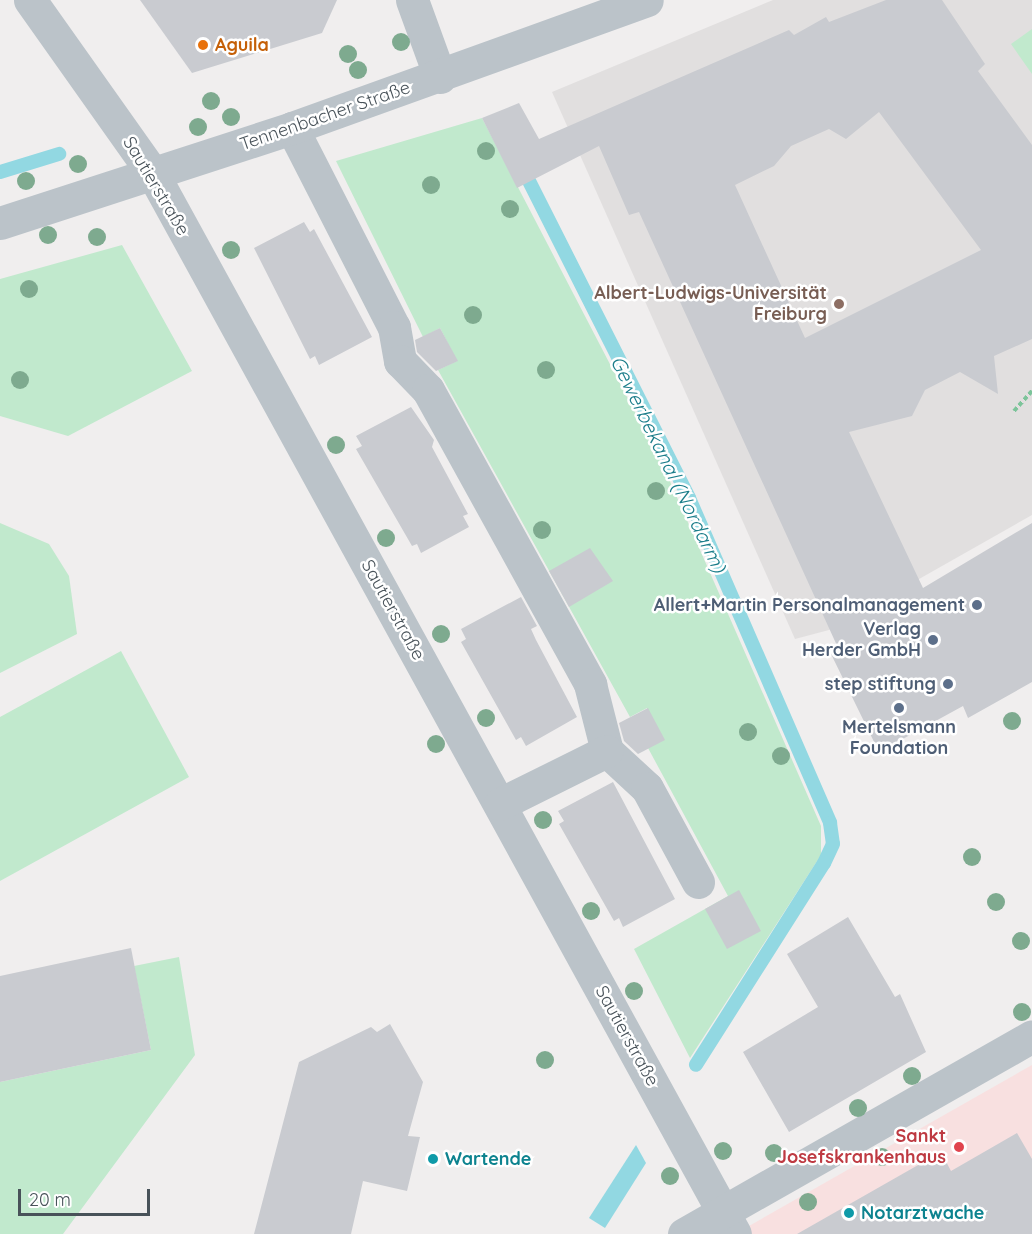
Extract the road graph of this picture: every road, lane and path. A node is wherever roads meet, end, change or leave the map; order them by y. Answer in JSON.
{"nodes":[{"id":1,"x":30,"y":0,"type":"edge"},
{"id":2,"x":412,"y":0,"type":"edge"},
{"id":3,"x":647,"y":0,"type":"edge"},
{"id":4,"x":440,"y":77,"type":"junction"},
{"id":5,"x":292,"y":128,"type":"junction"},
{"id":6,"x":153,"y":174,"type":"junction"},
{"id":7,"x":0,"y":223,"type":"edge"},
{"id":8,"x":1032,"y":391,"type":"edge"},
{"id":9,"x":1014,"y":411,"type":"dead end"},
{"id":10,"x":607,"y":751,"type":"junction"},
{"id":11,"x":500,"y":804,"type":"junction"},
{"id":12,"x":698,"y":882,"type":"dead end"},
{"id":13,"x":1032,"y":1036,"type":"edge"},
{"id":14,"x":729,"y":1224,"type":"edge"},
{"id":15,"x":684,"y":1234,"type":"edge"}],
"edges":[{"from":1,"to":6,"type":"street","name":"Sautierstraße"},
{"from":2,"to":4,"type":"street"},
{"from":3,"to":4,"type":"street","name":"Tennenbacher Straße"},
{"from":4,"to":5,"type":"street","name":"Tennenbacher Straße"},
{"from":5,"to":6,"type":"street","name":"Tennenbacher Straße"},
{"from":5,"to":10,"type":"street"},
{"from":6,"to":7,"type":"street","name":"Tennenbacher Straße"},
{"from":6,"to":11,"type":"street","name":"Sautierstraße"},
{"from":8,"to":9,"type":"path"},
{"from":10,"to":11,"type":"street"},
{"from":10,"to":12,"type":"street"},
{"from":11,"to":14,"type":"street","name":"Sautierstraße"},
{"from":13,"to":14,"type":"street"},
{"from":14,"to":15,"type":"street"}]}
